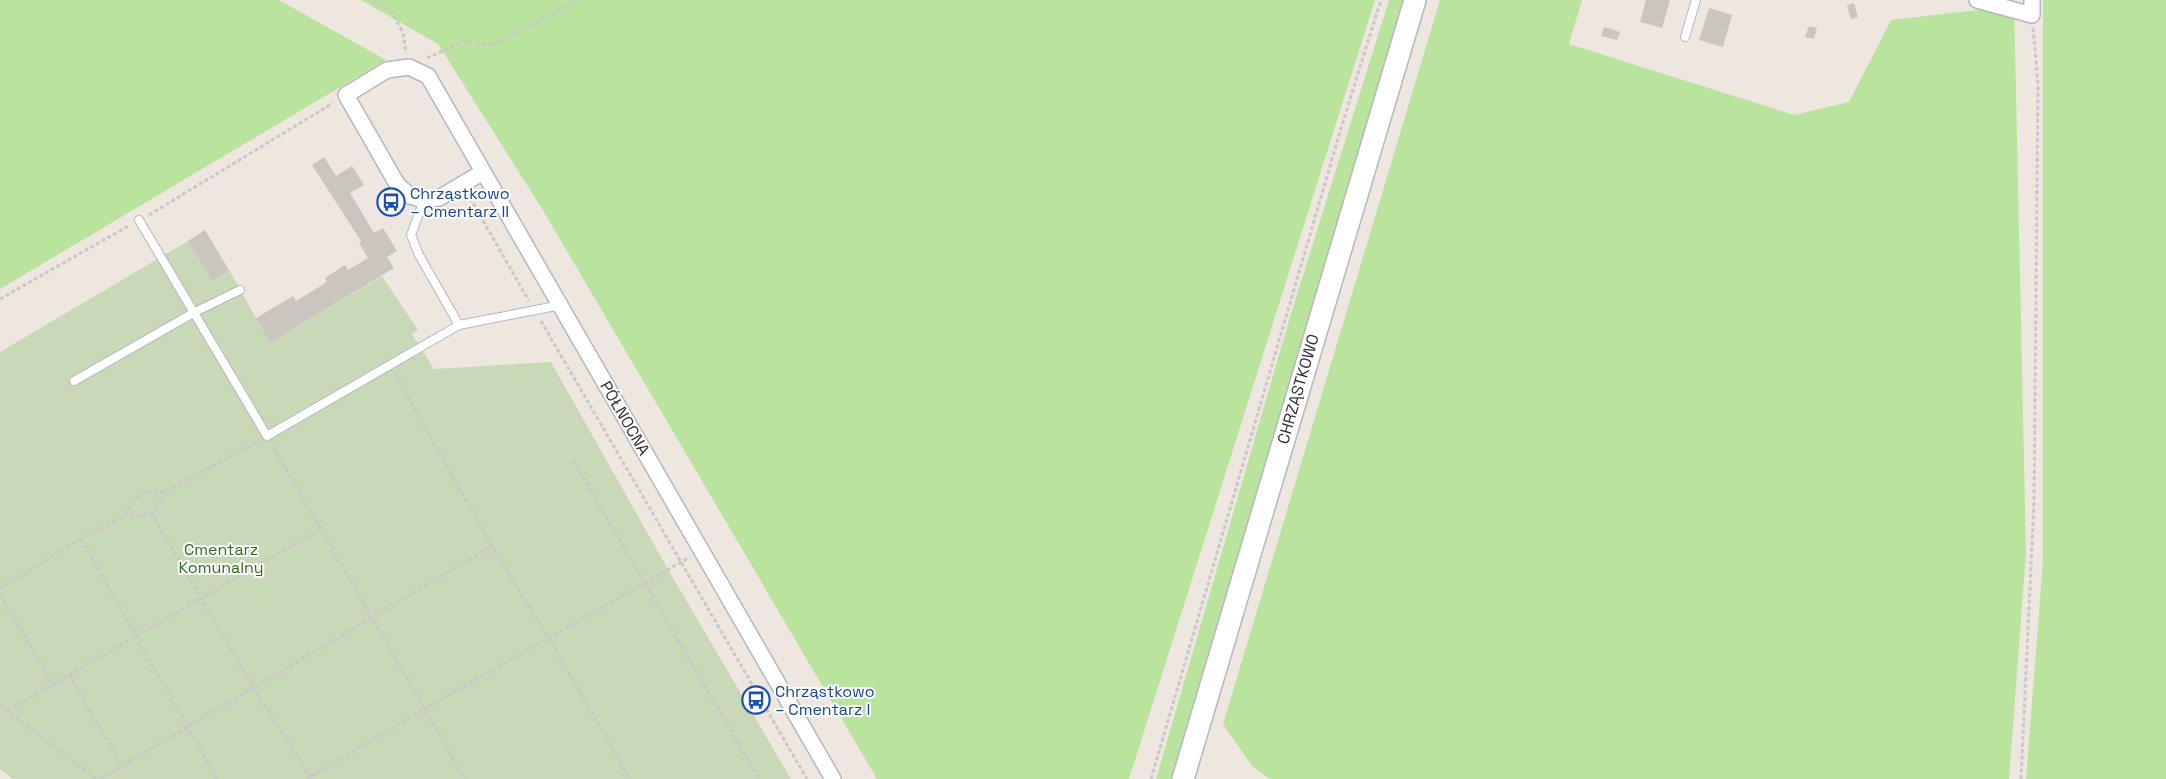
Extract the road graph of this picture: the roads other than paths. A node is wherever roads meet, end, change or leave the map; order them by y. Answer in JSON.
{"nodes":[{"id":1,"x":1415,"y":0,"type":"edge"},
{"id":2,"x":1696,"y":0,"type":"edge"},
{"id":3,"x":1977,"y":0,"type":"edge"},
{"id":4,"x":2032,"y":0,"type":"edge"},
{"id":5,"x":1685,"y":37,"type":"dead end"},
{"id":6,"x":484,"y":172,"type":"junction"},
{"id":7,"x":424,"y":200,"type":"junction"},
{"id":8,"x":139,"y":220,"type":"road end"},
{"id":9,"x":240,"y":290,"type":"dead end"},
{"id":10,"x":561,"y":305,"type":"junction"},
{"id":11,"x":195,"y":312,"type":"junction"},
{"id":12,"x":459,"y":326,"type":"junction"},
{"id":13,"x":74,"y":381,"type":"dead end"},
{"id":14,"x":833,"y":779,"type":"edge"},
{"id":15,"x":1183,"y":779,"type":"edge"}],
"edges":[{"from":1,"to":15,"type":"street","name":"CHRZĄSTKOWO"},
{"from":2,"to":5,"type":"lane"},
{"from":3,"to":4,"type":"street"},
{"from":6,"to":7,"type":"street"},
{"from":6,"to":7,"type":"street","name":"PÓŁNOCNA"},
{"from":6,"to":10,"type":"street","name":"PÓŁNOCNA"},
{"from":7,"to":12,"type":"lane"},
{"from":8,"to":11,"type":"lane"},
{"from":9,"to":11,"type":"lane"},
{"from":10,"to":12,"type":"lane"},
{"from":10,"to":14,"type":"street","name":"PÓŁNOCNA"},
{"from":11,"to":12,"type":"lane"},
{"from":11,"to":13,"type":"lane"}]}
